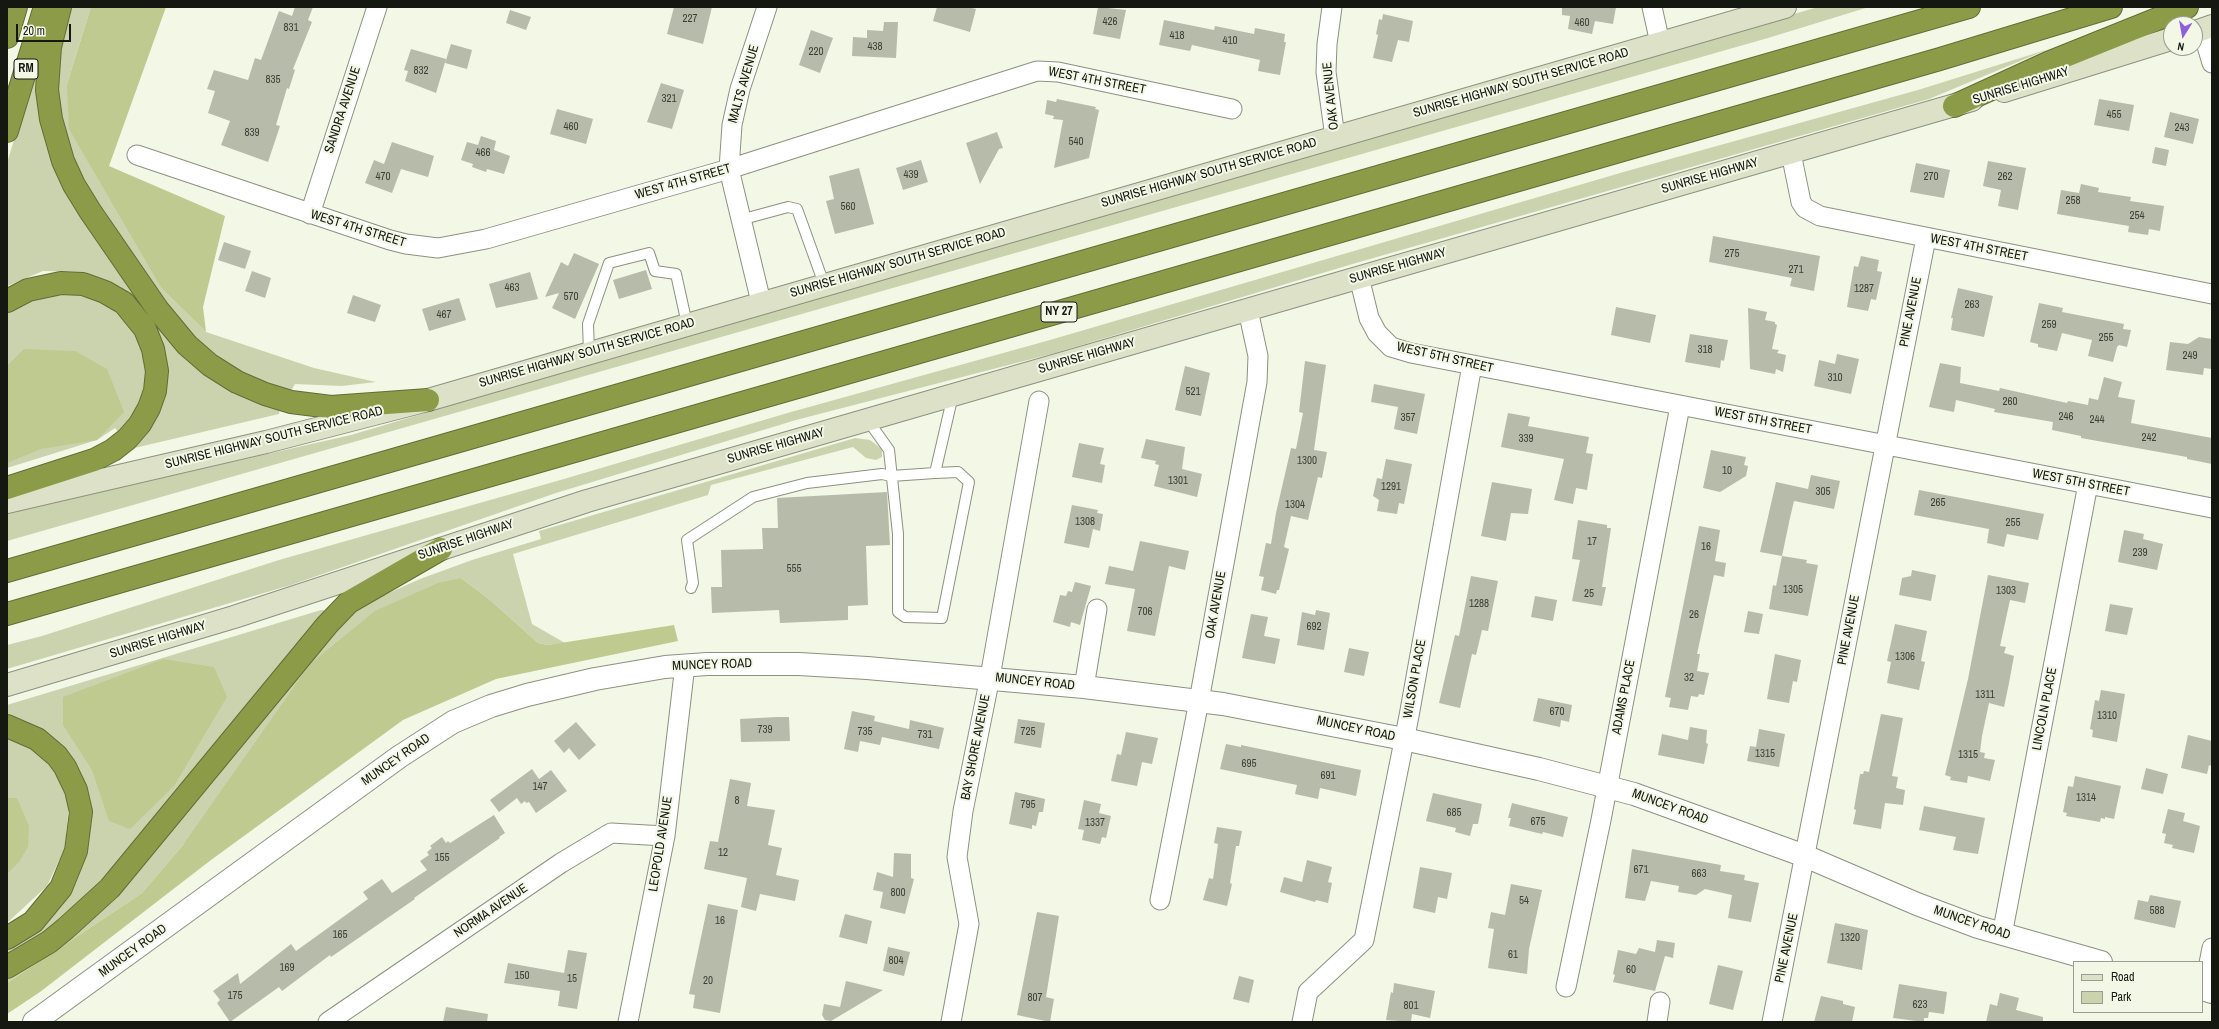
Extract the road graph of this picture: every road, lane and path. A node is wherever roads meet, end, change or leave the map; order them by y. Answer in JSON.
{"nodes":[{"id":1,"x":16,"y":7,"type":"edge"},
{"id":2,"x":46,"y":7,"type":"edge"},
{"id":3,"x":60,"y":7,"type":"edge"},
{"id":4,"x":377,"y":7,"type":"edge"},
{"id":5,"x":767,"y":7,"type":"edge"},
{"id":6,"x":1332,"y":7,"type":"edge"},
{"id":7,"x":1652,"y":7,"type":"edge"},
{"id":8,"x":1784,"y":7,"type":"edge"},
{"id":9,"x":1969,"y":7,"type":"edge"},
{"id":10,"x":2111,"y":7,"type":"edge"},
{"id":11,"x":2187,"y":7,"type":"edge"},
{"id":12,"x":7,"y":25,"type":"edge"},
{"id":13,"x":2203,"y":29,"type":"edge"},
{"id":14,"x":7,"y":37,"type":"edge"},
{"id":15,"x":2163,"y":41,"type":"edge"},
{"id":16,"x":1660,"y":43,"type":"junction"},
{"id":17,"x":2212,"y":63,"type":"edge"},
{"id":18,"x":1954,"y":106,"type":"junction"},
{"id":19,"x":1232,"y":108,"type":"dead end"},
{"id":20,"x":7,"y":131,"type":"edge"},
{"id":21,"x":1335,"y":137,"type":"junction"},
{"id":22,"x":1791,"y":153,"type":"junction"},
{"id":23,"x":136,"y":155,"type":"dead end"},
{"id":24,"x":729,"y":169,"type":"junction"},
{"id":25,"x":310,"y":214,"type":"junction"},
{"id":26,"x":740,"y":220,"type":"junction"},
{"id":27,"x":1926,"y":238,"type":"junction"},
{"id":28,"x":1359,"y":278,"type":"junction"},
{"id":29,"x":824,"y":284,"type":"junction"},
{"id":30,"x":2212,"y":294,"type":"edge"},
{"id":31,"x":7,"y":301,"type":"edge"},
{"id":32,"x":761,"y":302,"type":"junction"},
{"id":33,"x":1248,"y":310,"type":"junction"},
{"id":34,"x":687,"y":324,"type":"junction"},
{"id":35,"x":589,"y":352,"type":"junction"},
{"id":36,"x":1472,"y":365,"type":"junction"},
{"id":37,"x":953,"y":395,"type":"junction"},
{"id":38,"x":428,"y":400,"type":"junction"},
{"id":39,"x":1039,"y":401,"type":"dead end"},
{"id":40,"x":1680,"y":406,"type":"junction"},
{"id":41,"x":867,"y":419,"type":"junction"},
{"id":42,"x":1885,"y":445,"type":"junction"},
{"id":43,"x":935,"y":473,"type":"junction"},
{"id":44,"x":891,"y":476,"type":"junction"},
{"id":45,"x":2088,"y":484,"type":"junction"},
{"id":46,"x":7,"y":488,"type":"edge"},
{"id":47,"x":7,"y":502,"type":"edge"},
{"id":48,"x":2212,"y":508,"type":"edge"},
{"id":49,"x":441,"y":549,"type":"junction"},
{"id":50,"x":7,"y":571,"type":"edge"},
{"id":51,"x":691,"y":588,"type":"dead end"},
{"id":52,"x":1097,"y":609,"type":"dead end"},
{"id":53,"x":7,"y":614,"type":"edge"},
{"id":54,"x":685,"y":665,"type":"junction"},
{"id":55,"x":990,"y":677,"type":"junction"},
{"id":56,"x":7,"y":685,"type":"edge"},
{"id":57,"x":1084,"y":687,"type":"junction"},
{"id":58,"x":1199,"y":701,"type":"junction"},
{"id":59,"x":7,"y":726,"type":"edge"},
{"id":60,"x":1404,"y":739,"type":"junction"},
{"id":61,"x":1606,"y":785,"type":"junction"},
{"id":62,"x":665,"y":836,"type":"junction"},
{"id":63,"x":1805,"y":856,"type":"junction"},
{"id":64,"x":1160,"y":900,"type":"dead end"},
{"id":65,"x":2002,"y":935,"type":"junction"},
{"id":66,"x":7,"y":938,"type":"edge"},
{"id":67,"x":2212,"y":948,"type":"edge"},
{"id":68,"x":2097,"y":961,"type":"edge"},
{"id":69,"x":7,"y":967,"type":"edge"},
{"id":70,"x":1566,"y":987,"type":"dead end"},
{"id":71,"x":2206,"y":990,"type":"edge"},
{"id":72,"x":1660,"y":1002,"type":"dead end"},
{"id":73,"x":34,"y":1022,"type":"edge"},
{"id":74,"x":328,"y":1022,"type":"edge"},
{"id":75,"x":628,"y":1022,"type":"edge"},
{"id":76,"x":950,"y":1022,"type":"edge"},
{"id":77,"x":1302,"y":1022,"type":"edge"},
{"id":78,"x":1657,"y":1022,"type":"edge"},
{"id":79,"x":1772,"y":1022,"type":"edge"}],
"edges":[{"from":1,"to":12,"type":"highway"},
{"from":1,"to":14,"type":"highway"},
{"from":2,"to":20,"type":"highway","number":"RM"},
{"from":3,"to":38,"type":"highway"},
{"from":4,"to":25,"type":"street","name":"SANDRA AVENUE"},
{"from":5,"to":24,"type":"street","name":"MALTS AVENUE"},
{"from":6,"to":21,"type":"street","name":"OAK AVENUE"},
{"from":7,"to":16,"type":"street"},
{"from":8,"to":16,"type":"main road","name":"SUNRISE HIGHWAY SOUTH SERVICE ROAD"},
{"from":9,"to":50,"type":"highway"},
{"from":10,"to":53,"type":"highway","number":"NY 27"},
{"from":11,"to":18,"type":"highway"},
{"from":13,"to":17,"type":"street"},
{"from":15,"to":18,"type":"main road","name":"SUNRISE HIGHWAY"},
{"from":16,"to":21,"type":"main road","name":"SUNRISE HIGHWAY SOUTH SERVICE ROAD"},
{"from":18,"to":22,"type":"main road","name":"SUNRISE HIGHWAY"},
{"from":19,"to":24,"type":"street","name":"WEST 4TH STREET"},
{"from":21,"to":29,"type":"main road","name":"SUNRISE HIGHWAY SOUTH SERVICE ROAD"},
{"from":22,"to":27,"type":"street","name":"WEST 4TH STREET"},
{"from":22,"to":28,"type":"main road","name":"SUNRISE HIGHWAY"},
{"from":23,"to":25,"type":"street","name":"WEST 4TH STREET"},
{"from":24,"to":25,"type":"street","name":"WEST 4TH STREET"},
{"from":24,"to":26,"type":"street","name":"MALTS AVENUE"},
{"from":26,"to":29,"type":"lane"},
{"from":26,"to":32,"type":"street","name":"MALTS AVENUE"},
{"from":27,"to":30,"type":"street","name":"WEST 4TH STREET"},
{"from":27,"to":42,"type":"street","name":"PINE AVENUE"},
{"from":28,"to":33,"type":"main road","name":"SUNRISE HIGHWAY"},
{"from":28,"to":36,"type":"street","name":"WEST 5TH STREET"},
{"from":29,"to":32,"type":"main road","name":"SUNRISE HIGHWAY SOUTH SERVICE ROAD"},
{"from":31,"to":46,"type":"highway"},
{"from":32,"to":34,"type":"main road","name":"SUNRISE HIGHWAY SOUTH SERVICE ROAD"},
{"from":33,"to":37,"type":"main road","name":"SUNRISE HIGHWAY"},
{"from":33,"to":58,"type":"street","name":"OAK AVENUE"},
{"from":34,"to":35,"type":"main road","name":"SUNRISE HIGHWAY SOUTH SERVICE ROAD"},
{"from":34,"to":35,"type":"lane"},
{"from":35,"to":38,"type":"main road","name":"SUNRISE HIGHWAY SOUTH SERVICE ROAD"},
{"from":36,"to":40,"type":"street","name":"WEST 5TH STREET"},
{"from":36,"to":60,"type":"street","name":"WILSON PLACE"},
{"from":37,"to":41,"type":"main road","name":"SUNRISE HIGHWAY"},
{"from":37,"to":43,"type":"lane"},
{"from":38,"to":47,"type":"main road","name":"SUNRISE HIGHWAY SOUTH SERVICE ROAD"},
{"from":39,"to":55,"type":"street","name":"BAY SHORE AVENUE"},
{"from":40,"to":42,"type":"street","name":"WEST 5TH STREET"},
{"from":40,"to":61,"type":"street","name":"ADAMS PLACE"},
{"from":41,"to":44,"type":"lane"},
{"from":41,"to":49,"type":"main road","name":"SUNRISE HIGHWAY"},
{"from":42,"to":45,"type":"street","name":"WEST 5TH STREET"},
{"from":42,"to":63,"type":"street","name":"PINE AVENUE"},
{"from":43,"to":44,"type":"lane"},
{"from":43,"to":44,"type":"lane"},
{"from":44,"to":51,"type":"lane"},
{"from":45,"to":48,"type":"street","name":"WEST 5TH STREET"},
{"from":45,"to":65,"type":"street","name":"LINCOLN PLACE"},
{"from":49,"to":56,"type":"main road","name":"SUNRISE HIGHWAY"},
{"from":49,"to":69,"type":"highway"},
{"from":52,"to":57,"type":"street"},
{"from":54,"to":55,"type":"street","name":"MUNCEY ROAD"},
{"from":54,"to":62,"type":"street","name":"LEOPOLD AVENUE"},
{"from":54,"to":73,"type":"street","name":"MUNCEY ROAD"},
{"from":55,"to":57,"type":"street","name":"MUNCEY ROAD"},
{"from":55,"to":76,"type":"street","name":"BAY SHORE AVENUE"},
{"from":57,"to":58,"type":"street","name":"MUNCEY ROAD"},
{"from":58,"to":60,"type":"street","name":"MUNCEY ROAD"},
{"from":58,"to":64,"type":"street","name":"OAK AVENUE"},
{"from":59,"to":66,"type":"highway"},
{"from":60,"to":61,"type":"street","name":"MUNCEY ROAD"},
{"from":60,"to":77,"type":"street","name":"WILSON PLACE"},
{"from":61,"to":63,"type":"street","name":"MUNCEY ROAD"},
{"from":61,"to":70,"type":"street","name":"ADAMS PLACE"},
{"from":62,"to":74,"type":"street","name":"NORMA AVENUE"},
{"from":62,"to":75,"type":"street","name":"LEOPOLD AVENUE"},
{"from":63,"to":65,"type":"street","name":"MUNCEY ROAD"},
{"from":63,"to":79,"type":"street","name":"PINE AVENUE"},
{"from":65,"to":68,"type":"street","name":"MUNCEY ROAD"},
{"from":67,"to":71,"type":"street"},
{"from":72,"to":78,"type":"street"}]}
